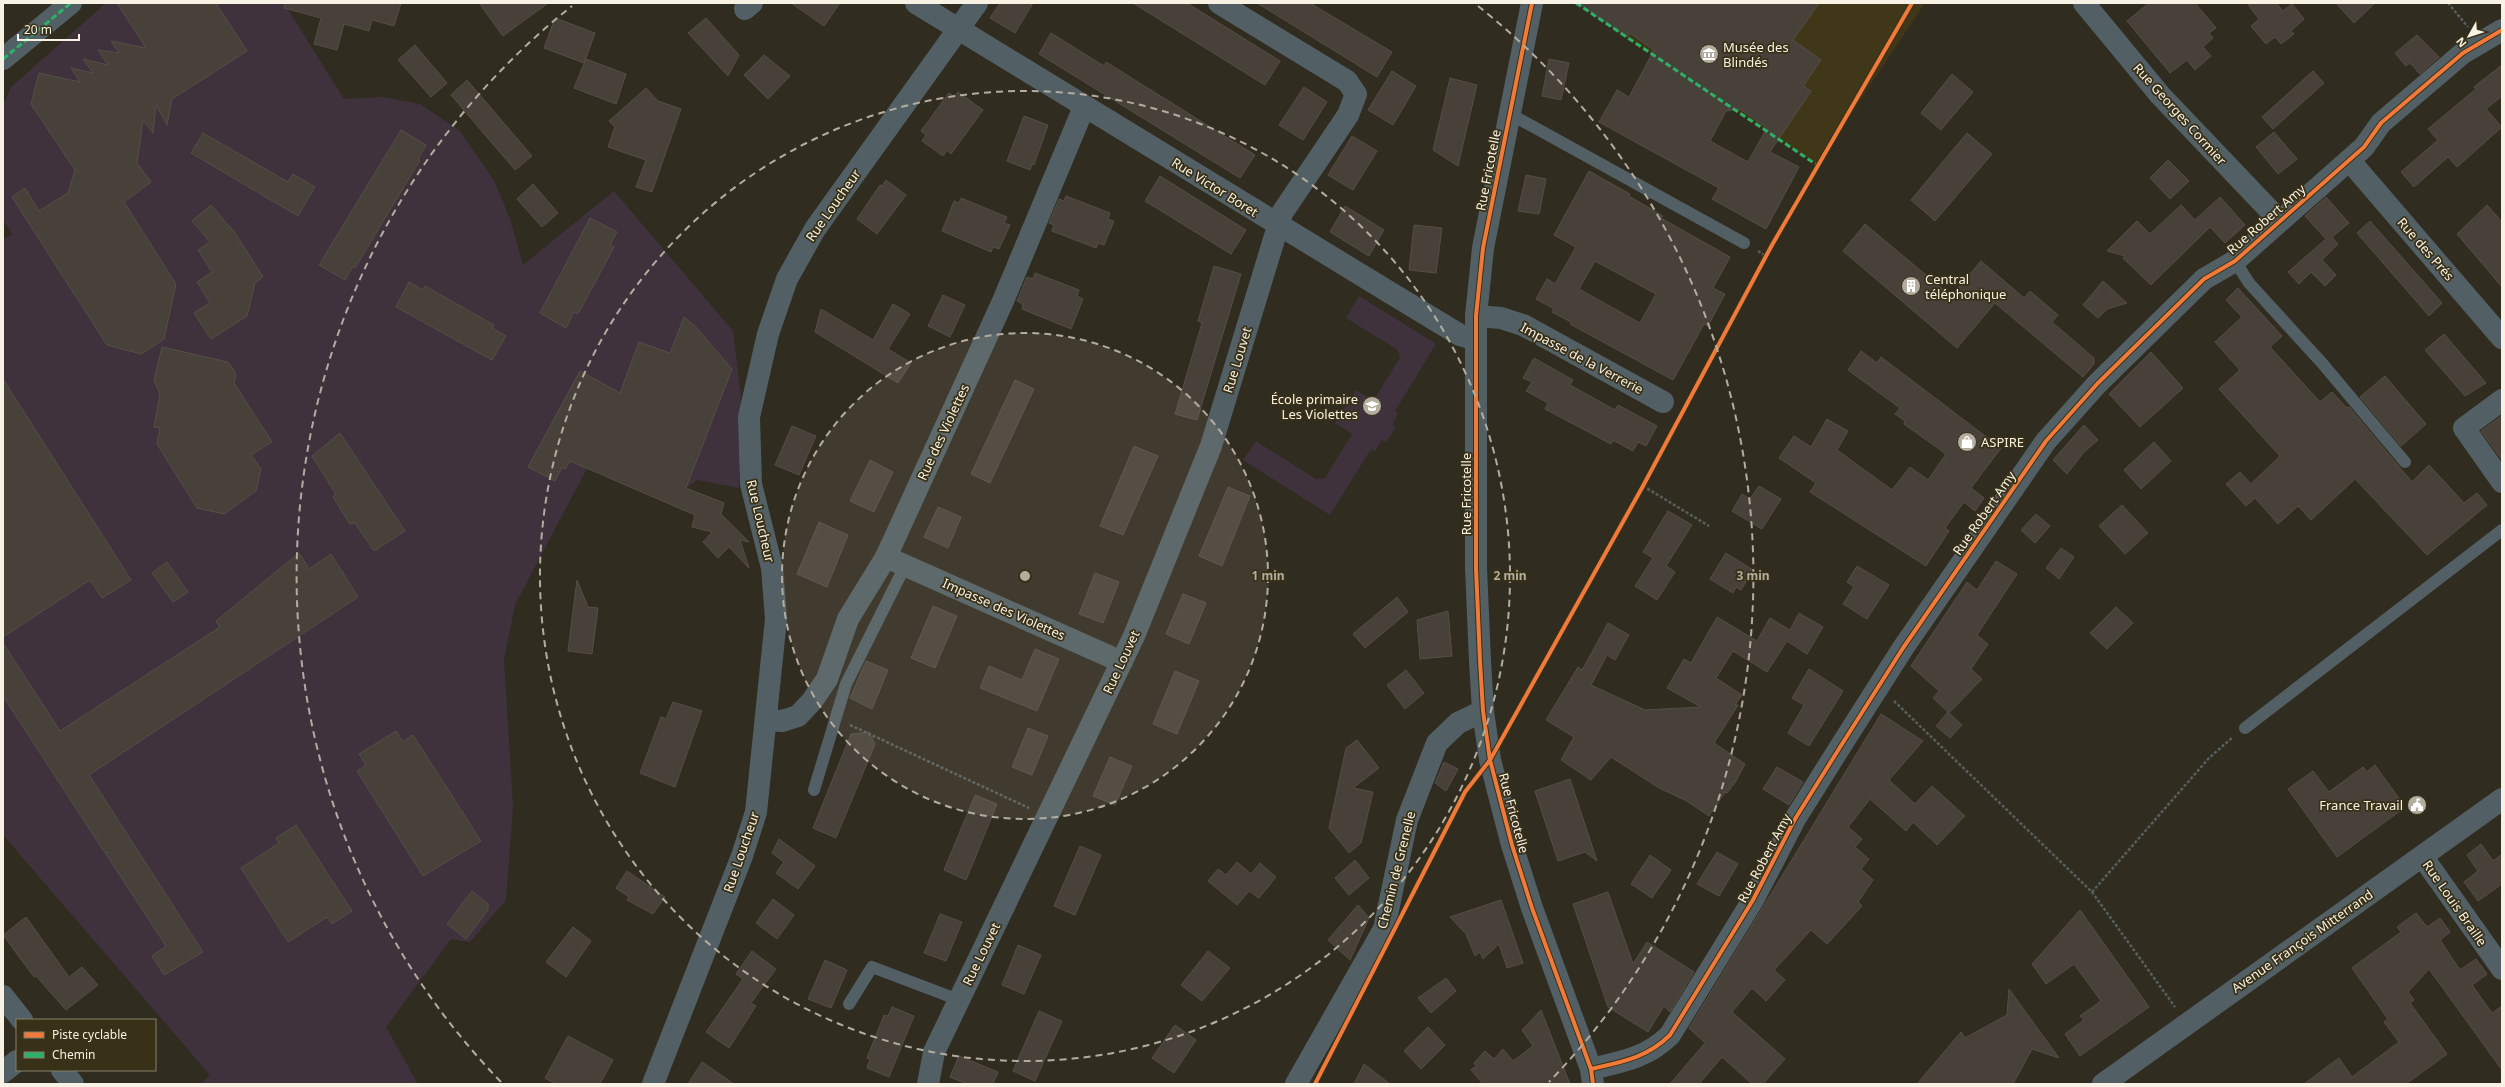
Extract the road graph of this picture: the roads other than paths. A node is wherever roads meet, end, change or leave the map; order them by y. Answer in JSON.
{"nodes":[{"id":1,"x":71,"y":3,"type":"edge"},
{"id":2,"x":916,"y":3,"type":"edge"},
{"id":3,"x":977,"y":3,"type":"edge"},
{"id":4,"x":1219,"y":3,"type":"edge"},
{"id":5,"x":1532,"y":3,"type":"edge"},
{"id":6,"x":2084,"y":3,"type":"edge"},
{"id":7,"x":959,"y":30,"type":"junction"},
{"id":8,"x":2502,"y":30,"type":"edge"},
{"id":9,"x":3,"y":59,"type":"edge"},
{"id":10,"x":1084,"y":107,"type":"junction"},
{"id":11,"x":1510,"y":114,"type":"junction"},
{"id":12,"x":2349,"y":160,"type":"junction"},
{"id":13,"x":2280,"y":221,"type":"junction"},
{"id":14,"x":1278,"y":226,"type":"junction"},
{"id":15,"x":1744,"y":243,"type":"dead end"},
{"id":16,"x":2235,"y":261,"type":"junction"},
{"id":17,"x":1476,"y":316,"type":"junction"},
{"id":18,"x":2502,"y":338,"type":"edge"},
{"id":19,"x":1475,"y":339,"type":"junction"},
{"id":20,"x":2502,"y":400,"type":"edge"},
{"id":21,"x":1663,"y":402,"type":"dead end"},
{"id":22,"x":2405,"y":462,"type":"dead end"},
{"id":23,"x":2502,"y":482,"type":"edge"},
{"id":24,"x":2502,"y":530,"type":"edge"},
{"id":25,"x":895,"y":561,"type":"junction"},
{"id":26,"x":1122,"y":662,"type":"junction"},
{"id":27,"x":1482,"y":711,"type":"junction"},
{"id":28,"x":766,"y":720,"type":"junction"},
{"id":29,"x":2245,"y":728,"type":"road end"},
{"id":30,"x":814,"y":790,"type":"dead end"},
{"id":31,"x":2502,"y":799,"type":"edge"},
{"id":32,"x":2422,"y":856,"type":"junction"},
{"id":33,"x":2502,"y":969,"type":"edge"},
{"id":34,"x":3,"y":996,"type":"edge"},
{"id":35,"x":959,"y":1000,"type":"junction"},
{"id":36,"x":849,"y":1004,"type":"dead end"},
{"id":37,"x":21,"y":1019,"type":"edge"},
{"id":38,"x":16,"y":1062,"type":"edge"},
{"id":39,"x":63,"y":1071,"type":"edge"},
{"id":40,"x":3,"y":1072,"type":"edge"},
{"id":41,"x":1592,"y":1077,"type":"edge"},
{"id":42,"x":73,"y":1084,"type":"edge"},
{"id":43,"x":653,"y":1084,"type":"edge"},
{"id":44,"x":928,"y":1084,"type":"edge"},
{"id":45,"x":1296,"y":1084,"type":"edge"},
{"id":46,"x":2103,"y":1084,"type":"edge"}],
"edges":[{"from":1,"to":9,"type":"street"},
{"from":2,"to":7,"type":"street","name":"Rue Victor Boret"},
{"from":3,"to":7,"type":"street","name":"Rue Loucheur"},
{"from":4,"to":14,"type":"street","name":"Rue Louvet"},
{"from":5,"to":11,"type":"street","name":"Rue Fricotelle"},
{"from":6,"to":13,"type":"street","name":"Rue Georges Cormier"},
{"from":7,"to":10,"type":"street","name":"Rue Victor Boret"},
{"from":7,"to":28,"type":"street","name":"Rue Loucheur"},
{"from":8,"to":12,"type":"street","name":"Rue Robert Amy"},
{"from":10,"to":14,"type":"street","name":"Rue Victor Boret"},
{"from":10,"to":25,"type":"street","name":"Rue des Violettes"},
{"from":11,"to":15,"type":"lane"},
{"from":11,"to":17,"type":"street","name":"Rue Fricotelle"},
{"from":12,"to":13,"type":"street","name":"Rue Robert Amy"},
{"from":12,"to":18,"type":"street","name":"Rue des Prés"},
{"from":13,"to":16,"type":"street","name":"Rue Robert Amy"},
{"from":14,"to":19,"type":"street","name":"Rue Victor Boret"},
{"from":14,"to":26,"type":"street","name":"Rue Louvet"},
{"from":16,"to":22,"type":"lane"},
{"from":16,"to":41,"type":"street","name":"Rue Robert Amy"},
{"from":17,"to":19,"type":"street","name":"Rue Fricotelle"},
{"from":17,"to":21,"type":"street","name":"Impasse de la Verrerie"},
{"from":19,"to":27,"type":"street","name":"Rue Fricotelle"},
{"from":20,"to":23,"type":"street"},
{"from":24,"to":29,"type":"lane"},
{"from":25,"to":26,"type":"street","name":"Impasse des Violettes"},
{"from":25,"to":28,"type":"street","name":"Rue des Violettes"},
{"from":25,"to":30,"type":"lane"},
{"from":26,"to":35,"type":"street","name":"Rue Louvet"},
{"from":27,"to":41,"type":"street","name":"Rue Fricotelle"},
{"from":27,"to":45,"type":"street","name":"Chemin de Grenelle"},
{"from":28,"to":43,"type":"street","name":"Rue Loucheur"},
{"from":31,"to":32,"type":"street","name":"Avenue François Mitterrand"},
{"from":32,"to":33,"type":"street","name":"Rue Louis Braille"},
{"from":32,"to":46,"type":"street","name":"Avenue François Mitterrand"},
{"from":34,"to":37,"type":"street"},
{"from":35,"to":36,"type":"lane"},
{"from":35,"to":44,"type":"street","name":"Rue Louvet"},
{"from":38,"to":40,"type":"street"},
{"from":39,"to":42,"type":"street"}]}
